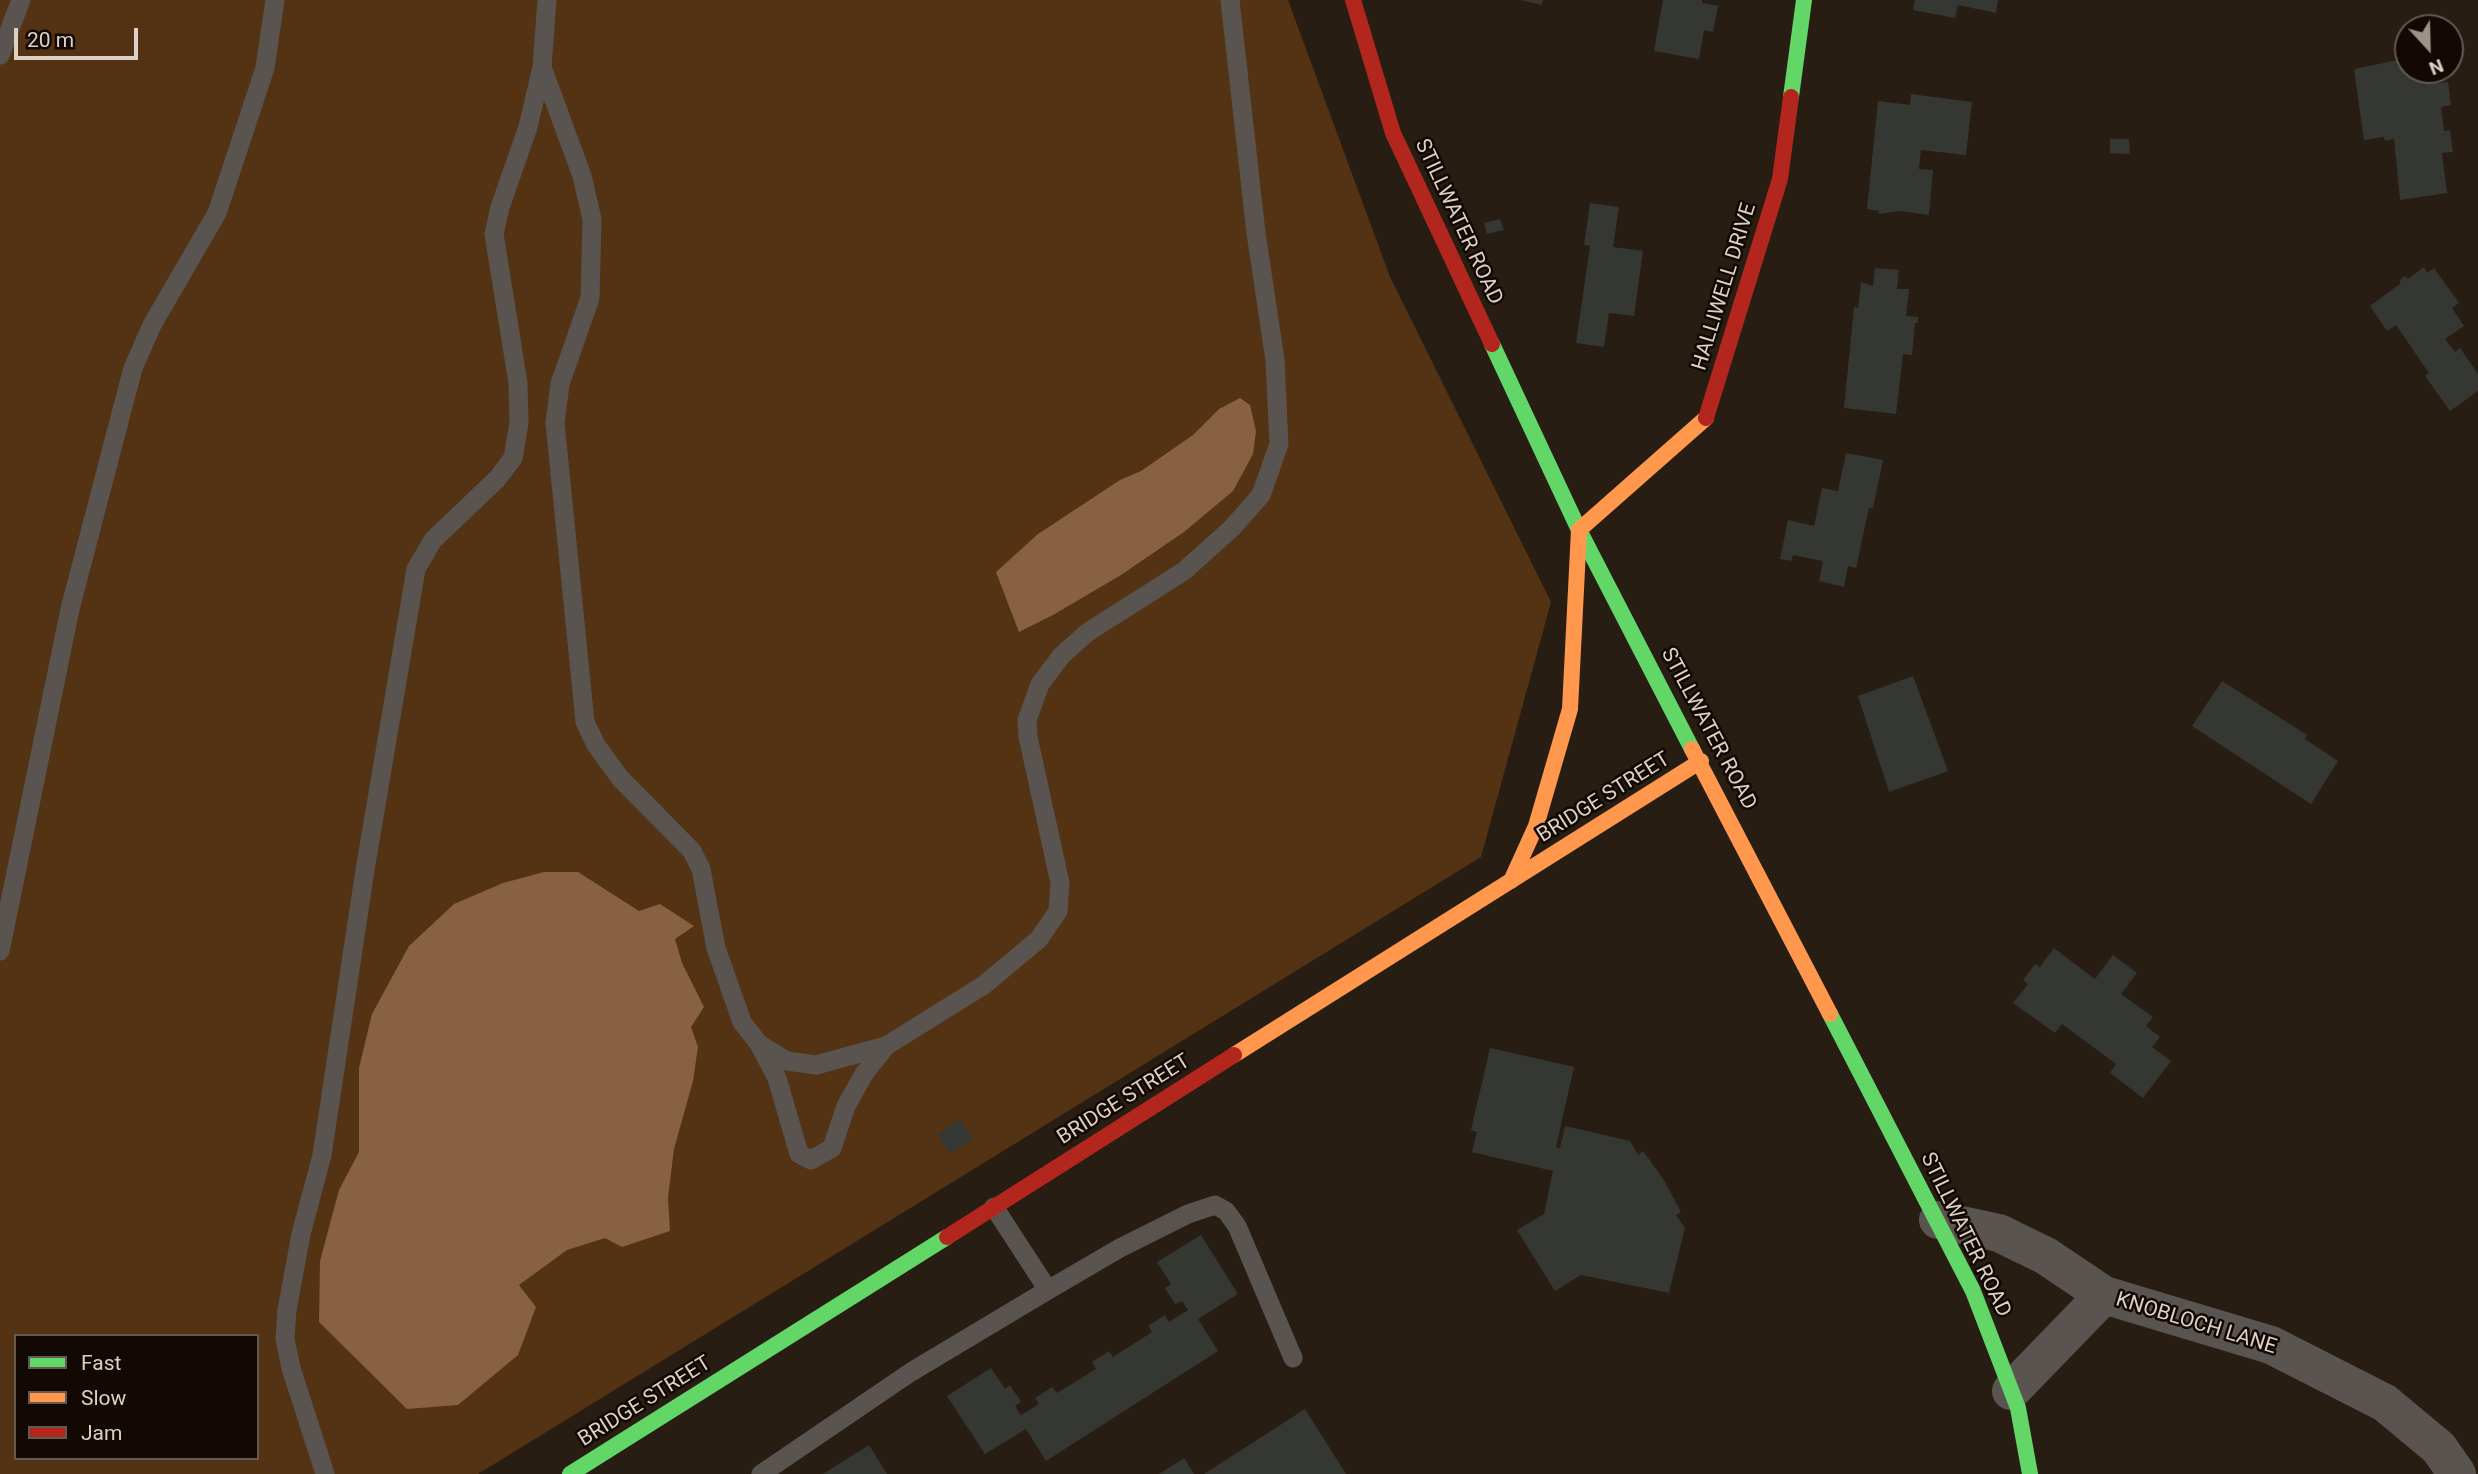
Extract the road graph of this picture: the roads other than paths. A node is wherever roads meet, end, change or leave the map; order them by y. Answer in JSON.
{"nodes":[{"id":1,"x":21,"y":0,"type":"edge"},
{"id":2,"x":275,"y":0,"type":"edge"},
{"id":3,"x":547,"y":0,"type":"edge"},
{"id":4,"x":1230,"y":0,"type":"edge"},
{"id":5,"x":1353,"y":0,"type":"edge"},
{"id":6,"x":1804,"y":0,"type":"edge"},
{"id":7,"x":0,"y":55,"type":"edge"},
{"id":8,"x":542,"y":68,"type":"junction"},
{"id":9,"x":1579,"y":530,"type":"junction"},
{"id":10,"x":1701,"y":761,"type":"junction"},
{"id":11,"x":1511,"y":881,"type":"junction"},
{"id":12,"x":0,"y":951,"type":"edge"},
{"id":13,"x":759,"y":1044,"type":"junction"},
{"id":14,"x":886,"y":1046,"type":"junction"},
{"id":15,"x":994,"y":1207,"type":"junction"},
{"id":16,"x":1937,"y":1220,"type":"junction"},
{"id":17,"x":1048,"y":1290,"type":"junction"},
{"id":18,"x":2104,"y":1295,"type":"junction"},
{"id":19,"x":1293,"y":1358,"type":"dead end"},
{"id":20,"x":2011,"y":1391,"type":"junction"},
{"id":21,"x":325,"y":1474,"type":"edge"},
{"id":22,"x":570,"y":1474,"type":"edge"},
{"id":23,"x":761,"y":1474,"type":"edge"},
{"id":24,"x":2030,"y":1474,"type":"edge"},
{"id":25,"x":2456,"y":1474,"type":"edge"}],
"edges":[{"from":1,"to":7,"type":"lane"},
{"from":2,"to":12,"type":"lane"},
{"from":3,"to":8,"type":"lane"},
{"from":4,"to":14,"type":"lane"},
{"from":5,"to":9,"type":"main road","name":"STILLWATER ROAD"},
{"from":6,"to":9,"type":"main road","name":"HALLIWELL DRIVE"},
{"from":8,"to":13,"type":"lane"},
{"from":8,"to":21,"type":"lane"},
{"from":9,"to":10,"type":"main road","name":"STILLWATER ROAD"},
{"from":9,"to":11,"type":"main road"},
{"from":10,"to":11,"type":"main road","name":"BRIDGE STREET"},
{"from":10,"to":16,"type":"main road","name":"STILLWATER ROAD"},
{"from":11,"to":15,"type":"main road","name":"BRIDGE STREET"},
{"from":13,"to":14,"type":"lane"},
{"from":13,"to":14,"type":"lane"},
{"from":15,"to":17,"type":"lane"},
{"from":15,"to":22,"type":"main road","name":"BRIDGE STREET"},
{"from":16,"to":18,"type":"street","name":"KNOBLOCH LANE"},
{"from":16,"to":20,"type":"main road","name":"STILLWATER ROAD"},
{"from":17,"to":19,"type":"lane"},
{"from":17,"to":23,"type":"lane"},
{"from":18,"to":20,"type":"street","name":"KNOBLOCH LANE"},
{"from":18,"to":25,"type":"street","name":"KNOBLOCH LANE"},
{"from":20,"to":24,"type":"main road","name":"STILLWATER ROAD"}]}
